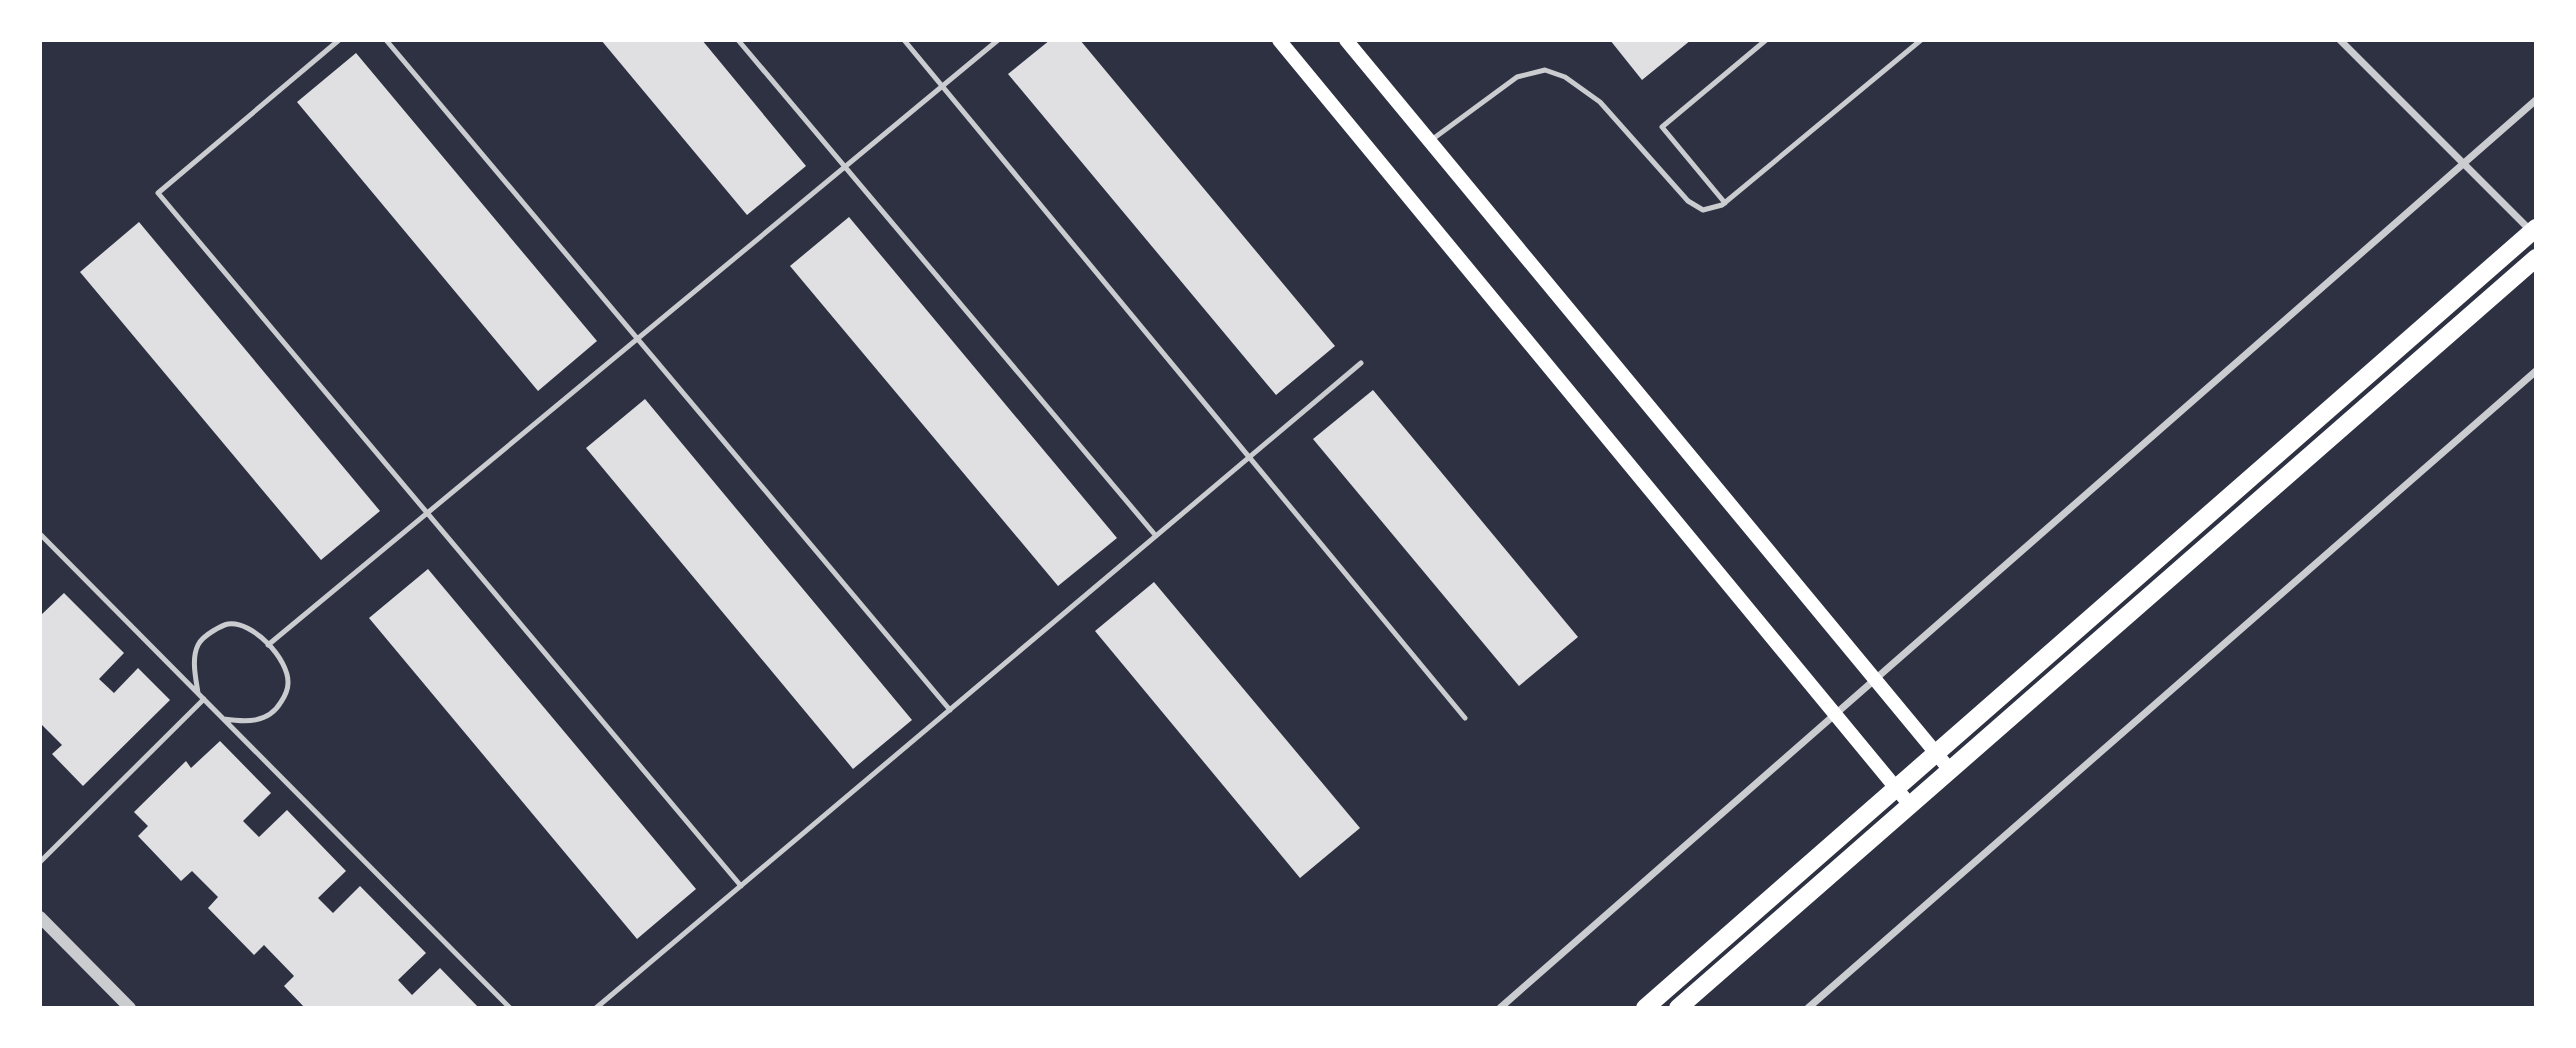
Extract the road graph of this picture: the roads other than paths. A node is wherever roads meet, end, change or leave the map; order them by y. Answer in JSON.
{"nodes":[{"id":1,"x":340,"y":40,"type":"edge"},
{"id":2,"x":386,"y":40,"type":"edge"},
{"id":3,"x":738,"y":40,"type":"edge"},
{"id":4,"x":904,"y":40,"type":"edge"},
{"id":5,"x":998,"y":40,"type":"edge"},
{"id":6,"x":1279,"y":40,"type":"edge"},
{"id":7,"x":1346,"y":40,"type":"edge"},
{"id":8,"x":1766,"y":40,"type":"edge"},
{"id":9,"x":1921,"y":40,"type":"edge"},
{"id":10,"x":2340,"y":40,"type":"edge"},
{"id":11,"x":942,"y":86,"type":"junction"},
{"id":12,"x":2536,"y":100,"type":"edge"},
{"id":13,"x":1430,"y":141,"type":"junction"},
{"id":14,"x":2463,"y":164,"type":"junction"},
{"id":15,"x":845,"y":167,"type":"junction"},
{"id":16,"x":1725,"y":203,"type":"junction"},
{"id":17,"x":2534,"y":232,"type":"edge"},
{"id":18,"x":2536,"y":258,"type":"edge"},
{"id":19,"x":638,"y":339,"type":"junction"},
{"id":20,"x":1361,"y":363,"type":"dead end"},
{"id":21,"x":2536,"y":370,"type":"edge"},
{"id":22,"x":1249,"y":458,"type":"junction"},
{"id":23,"x":428,"y":513,"type":"junction"},
{"id":24,"x":40,"y":534,"type":"edge"},
{"id":25,"x":1156,"y":536,"type":"junction"},
{"id":26,"x":268,"y":645,"type":"junction"},
{"id":27,"x":1875,"y":679,"type":"junction"},
{"id":28,"x":198,"y":694,"type":"junction"},
{"id":29,"x":204,"y":699,"type":"junction"},
{"id":30,"x":950,"y":710,"type":"junction"},
{"id":31,"x":1836,"y":714,"type":"junction"},
{"id":32,"x":1465,"y":718,"type":"dead end"},
{"id":33,"x":224,"y":719,"type":"junction"},
{"id":34,"x":1936,"y":753,"type":"junction"},
{"id":35,"x":1950,"y":770,"type":"junction"},
{"id":36,"x":1896,"y":788,"type":"junction"},
{"id":37,"x":1910,"y":805,"type":"junction"},
{"id":38,"x":40,"y":862,"type":"edge"},
{"id":39,"x":741,"y":886,"type":"junction"},
{"id":40,"x":40,"y":917,"type":"edge"},
{"id":41,"x":130,"y":1008,"type":"edge"},
{"id":42,"x":510,"y":1008,"type":"edge"},
{"id":43,"x":596,"y":1008,"type":"edge"},
{"id":44,"x":1500,"y":1008,"type":"edge"},
{"id":45,"x":1645,"y":1008,"type":"edge"},
{"id":46,"x":1678,"y":1008,"type":"edge"},
{"id":47,"x":1808,"y":1008,"type":"edge"}],
"edges":[{"from":1,"to":23,"type":"lane"},
{"from":2,"to":19,"type":"lane"},
{"from":3,"to":15,"type":"lane"},
{"from":4,"to":11,"type":"lane"},
{"from":5,"to":11,"type":"lane"},
{"from":6,"to":31,"type":"main road"},
{"from":7,"to":13,"type":"main road"},
{"from":8,"to":16,"type":"lane"},
{"from":9,"to":16,"type":"lane"},
{"from":10,"to":14,"type":"street"},
{"from":11,"to":15,"type":"lane"},
{"from":11,"to":22,"type":"lane"},
{"from":12,"to":14,"type":"street"},
{"from":13,"to":16,"type":"lane"},
{"from":13,"to":27,"type":"main road"},
{"from":14,"to":17,"type":"street"},
{"from":14,"to":27,"type":"street"},
{"from":15,"to":19,"type":"lane"},
{"from":15,"to":25,"type":"lane"},
{"from":17,"to":34,"type":"main road"},
{"from":18,"to":35,"type":"main road"},
{"from":19,"to":23,"type":"lane"},
{"from":19,"to":30,"type":"lane"},
{"from":20,"to":22,"type":"lane"},
{"from":21,"to":47,"type":"street"},
{"from":22,"to":25,"type":"lane"},
{"from":22,"to":32,"type":"lane"},
{"from":23,"to":26,"type":"lane"},
{"from":23,"to":39,"type":"lane"},
{"from":24,"to":28,"type":"lane"},
{"from":25,"to":30,"type":"lane"},
{"from":26,"to":28,"type":"lane"},
{"from":26,"to":33,"type":"lane"},
{"from":27,"to":31,"type":"street"},
{"from":27,"to":34,"type":"main road"},
{"from":28,"to":29,"type":"lane"},
{"from":29,"to":33,"type":"lane"},
{"from":29,"to":38,"type":"lane"},
{"from":30,"to":39,"type":"lane"},
{"from":31,"to":36,"type":"main road"},
{"from":31,"to":44,"type":"street"},
{"from":33,"to":42,"type":"lane"},
{"from":34,"to":35,"type":"main road"},
{"from":34,"to":36,"type":"main road"},
{"from":35,"to":37,"type":"main road"},
{"from":36,"to":37,"type":"main road"},
{"from":36,"to":45,"type":"main road"},
{"from":37,"to":46,"type":"main road"},
{"from":39,"to":43,"type":"lane"},
{"from":40,"to":41,"type":"street"}]}
